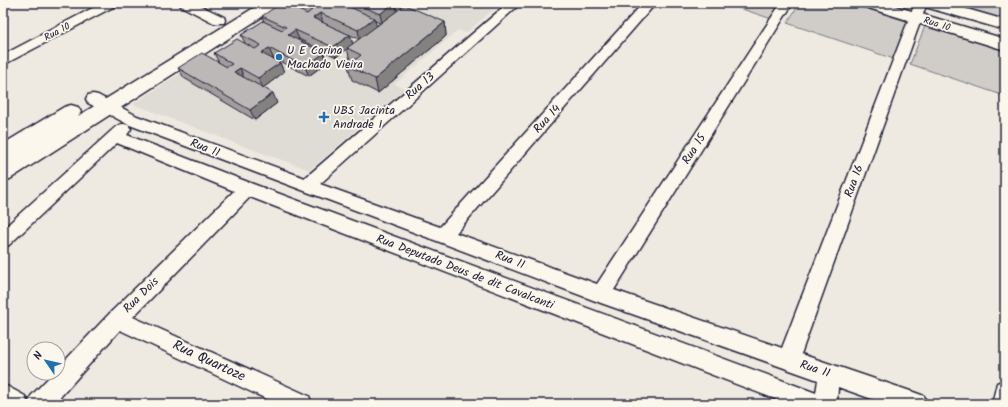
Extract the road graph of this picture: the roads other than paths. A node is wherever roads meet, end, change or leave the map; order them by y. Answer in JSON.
{"nodes":[{"id":1,"x":111,"y":3,"type":"edge"},
{"id":2,"x":185,"y":3,"type":"edge"},
{"id":3,"x":247,"y":3,"type":"edge"},
{"id":4,"x":273,"y":3,"type":"edge"},
{"id":5,"x":515,"y":3,"type":"edge"},
{"id":6,"x":650,"y":3,"type":"edge"},
{"id":7,"x":787,"y":3,"type":"edge"},
{"id":8,"x":868,"y":3,"type":"edge"},
{"id":9,"x":928,"y":3,"type":"edge"},
{"id":10,"x":918,"y":10,"type":"edge"},
{"id":11,"x":219,"y":20,"type":"junction"},
{"id":12,"x":1005,"y":25,"type":"edge"},
{"id":13,"x":1005,"y":45,"type":"edge"},
{"id":14,"x":3,"y":61,"type":"edge"},
{"id":15,"x":100,"y":102,"type":"junction"},
{"id":16,"x":132,"y":120,"type":"junction"},
{"id":17,"x":115,"y":136,"type":"junction"},
{"id":18,"x":3,"y":154,"type":"edge"},
{"id":19,"x":3,"y":173,"type":"edge"},
{"id":20,"x":307,"y":186,"type":"junction"},
{"id":21,"x":247,"y":189,"type":"junction"},
{"id":22,"x":444,"y":235,"type":"junction"},
{"id":23,"x":3,"y":240,"type":"edge"},
{"id":24,"x":601,"y":294,"type":"junction"},
{"id":25,"x":117,"y":319,"type":"junction"},
{"id":26,"x":788,"y":360,"type":"junction"},
{"id":27,"x":829,"y":373,"type":"junction"},
{"id":28,"x":1005,"y":391,"type":"edge"},
{"id":29,"x":3,"y":395,"type":"edge"},
{"id":30,"x":17,"y":404,"type":"edge"},
{"id":31,"x":39,"y":404,"type":"edge"},
{"id":32,"x":301,"y":404,"type":"edge"},
{"id":33,"x":816,"y":404,"type":"edge"},
{"id":34,"x":826,"y":404,"type":"edge"},
{"id":35,"x":916,"y":404,"type":"edge"},
{"id":36,"x":1003,"y":404,"type":"edge"}],
"edges":[{"from":1,"to":14,"type":"street","name":"Rua 10"},
{"from":2,"to":11,"type":"street"},
{"from":3,"to":11,"type":"main road"},
{"from":4,"to":15,"type":"main road"},
{"from":5,"to":20,"type":"street","name":"Rua 13"},
{"from":6,"to":22,"type":"street","name":"Rua 14"},
{"from":7,"to":24,"type":"street","name":"Rua 15"},
{"from":8,"to":10,"type":"main road","name":"Rua 10"},
{"from":9,"to":12,"type":"main road","name":"Rua 10"},
{"from":10,"to":13,"type":"main road","name":"Rua 10"},
{"from":10,"to":26,"type":"street","name":"Rua 16"},
{"from":11,"to":15,"type":"main road"},
{"from":15,"to":16,"type":"street","name":"Rua 11"},
{"from":15,"to":18,"type":"main road"},
{"from":15,"to":19,"type":"main road"},
{"from":16,"to":17,"type":"street"},
{"from":16,"to":20,"type":"street","name":"Rua 11"},
{"from":17,"to":21,"type":"street","name":"Rua Deputado Deus de dit Cavalcanti"},
{"from":17,"to":23,"type":"street"},
{"from":20,"to":22,"type":"street","name":"Rua 11"},
{"from":21,"to":25,"type":"street","name":"Rua Dois"},
{"from":21,"to":33,"type":"street","name":"Rua Deputado Deus de dit Cavalcanti"},
{"from":22,"to":24,"type":"street","name":"Rua 11"},
{"from":24,"to":26,"type":"street","name":"Rua 11"},
{"from":25,"to":31,"type":"street","name":"Rua Dois"},
{"from":25,"to":32,"type":"street","name":"Rua Quartoze"},
{"from":26,"to":27,"type":"street","name":"Rua 11"},
{"from":27,"to":34,"type":"street"},
{"from":27,"to":35,"type":"street","name":"Rua 11"},
{"from":28,"to":36,"type":"street"},
{"from":29,"to":30,"type":"street"}]}
